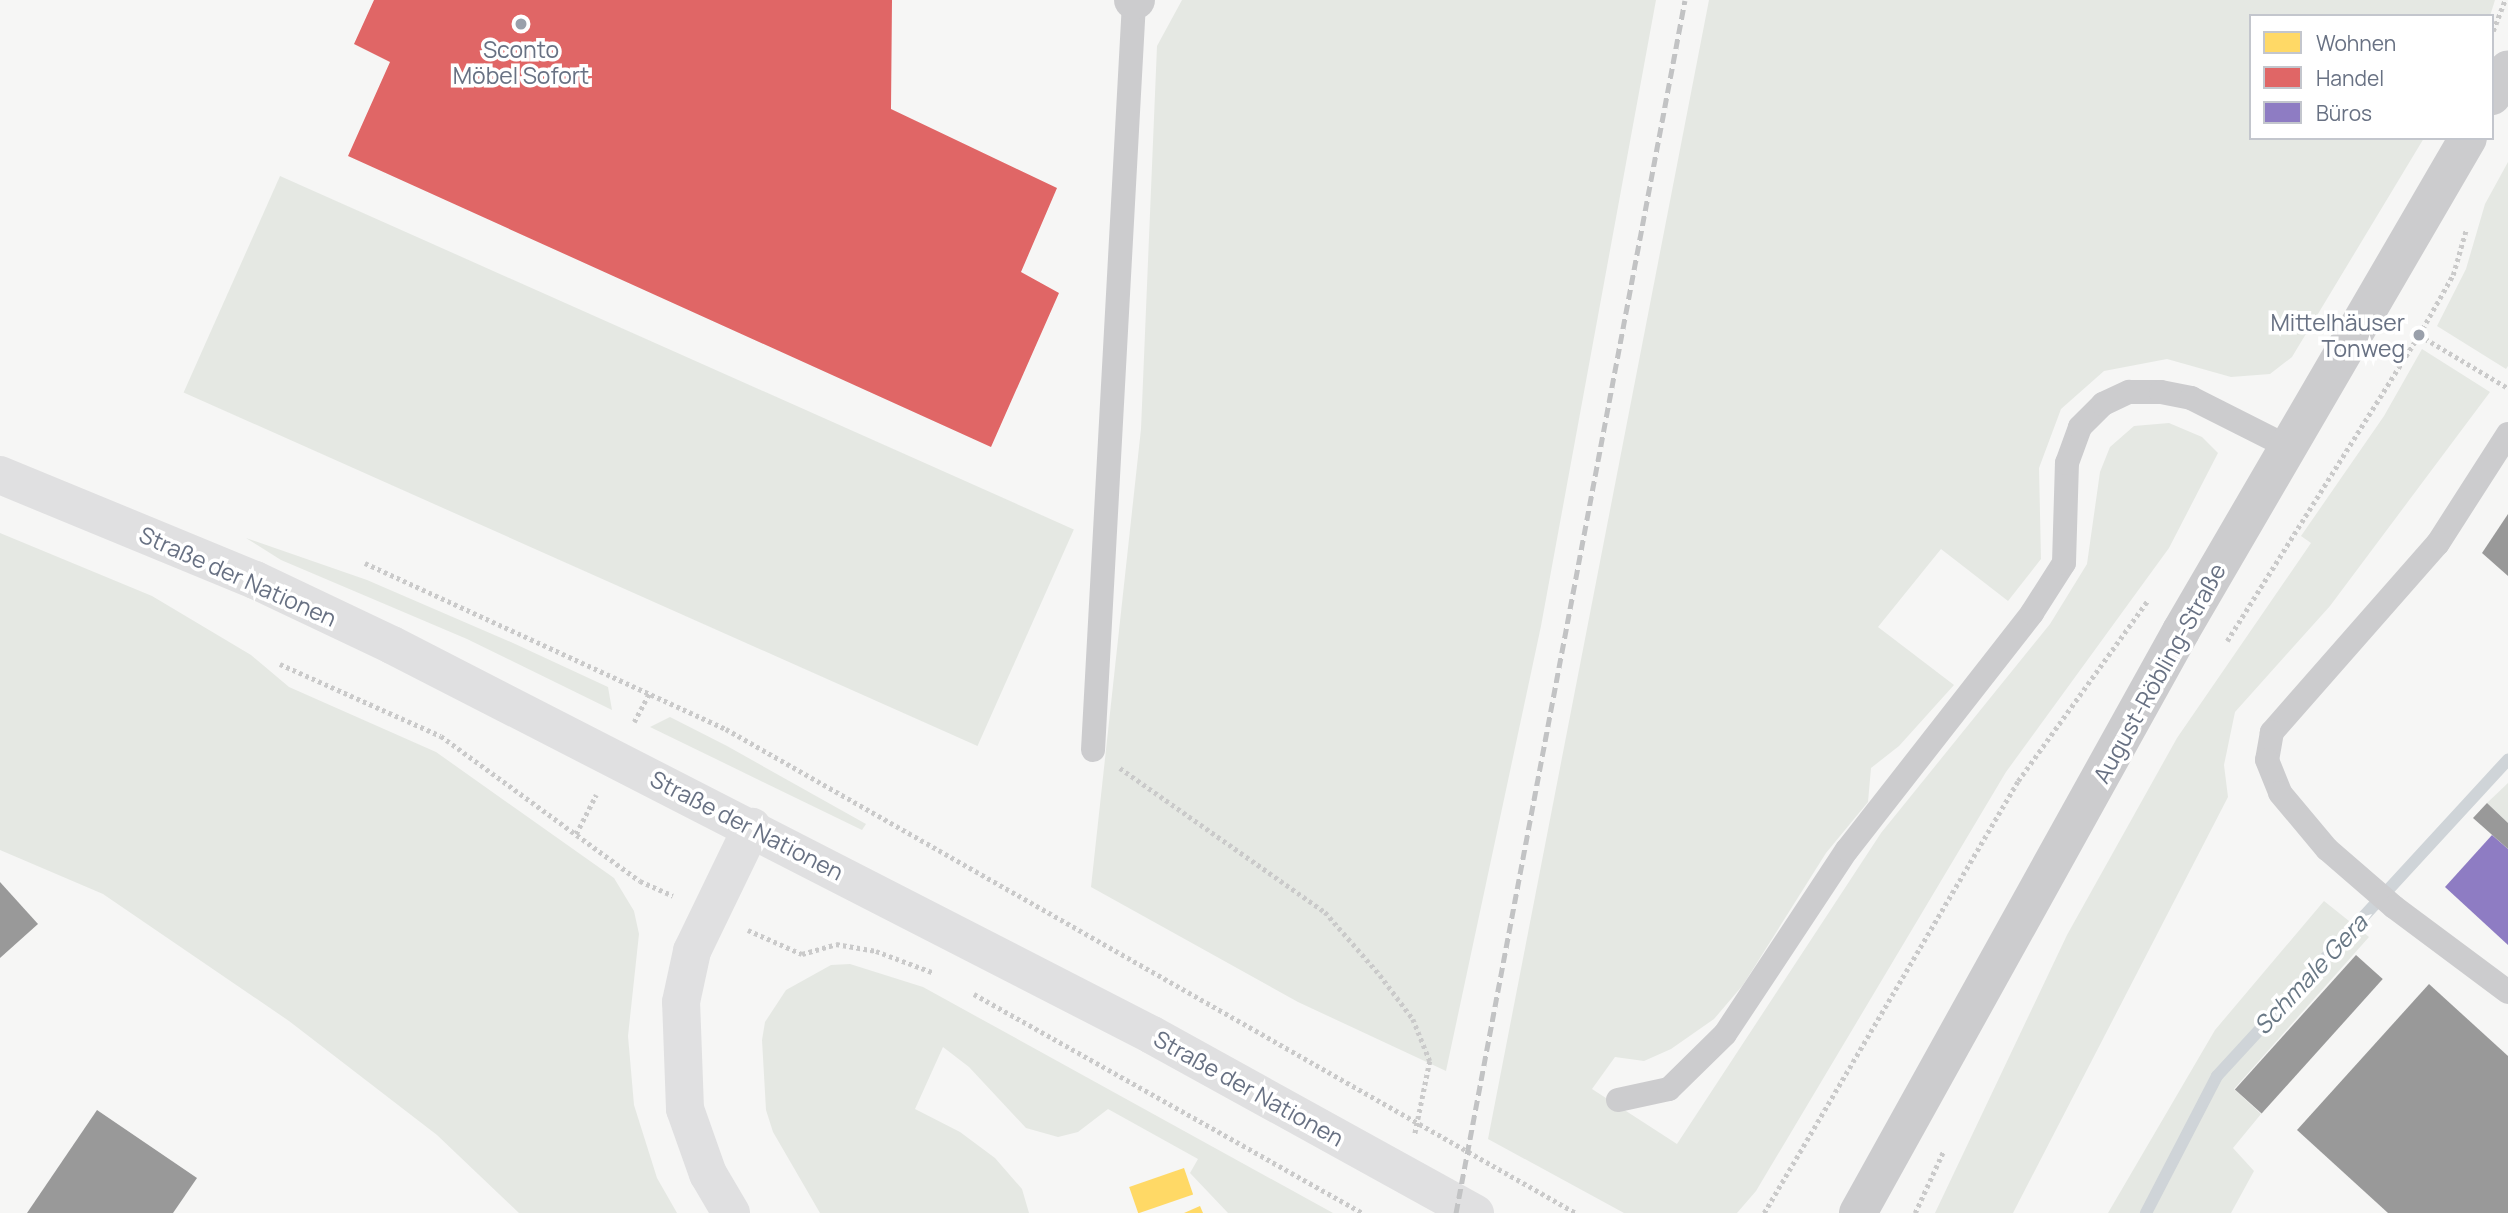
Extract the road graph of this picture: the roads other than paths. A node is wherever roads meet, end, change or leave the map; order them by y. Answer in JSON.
{"nodes":[{"id":1,"x":1134,"y":1,"type":"edge"},
{"id":2,"x":2508,"y":69,"type":"edge"},
{"id":3,"x":2494,"y":93,"type":"edge"},
{"id":4,"x":2467,"y":140,"type":"edge"},
{"id":5,"x":2508,"y":434,"type":"edge"},
{"id":6,"x":2288,"y":447,"type":"junction"},
{"id":7,"x":0,"y":475,"type":"edge"},
{"id":8,"x":1093,"y":750,"type":"road end"},
{"id":9,"x":752,"y":827,"type":"junction"},
{"id":10,"x":2508,"y":992,"type":"edge"},
{"id":11,"x":1618,"y":1100,"type":"dead end"},
{"id":12,"x":731,"y":1213,"type":"edge"},
{"id":13,"x":1475,"y":1213,"type":"edge"},
{"id":14,"x":1857,"y":1213,"type":"edge"}],
"edges":[{"from":1,"to":8,"type":"lane"},
{"from":2,"to":3,"type":"street"},
{"from":4,"to":6,"type":"street","name":"August-Röbling-Straße"},
{"from":5,"to":10,"type":"lane"},
{"from":6,"to":11,"type":"lane"},
{"from":6,"to":14,"type":"street","name":"August-Röbling-Straße"},
{"from":7,"to":9,"type":"main road","name":"Straße der Nationen"},
{"from":9,"to":12,"type":"main road"},
{"from":9,"to":13,"type":"main road","name":"Straße der Nationen"}]}
